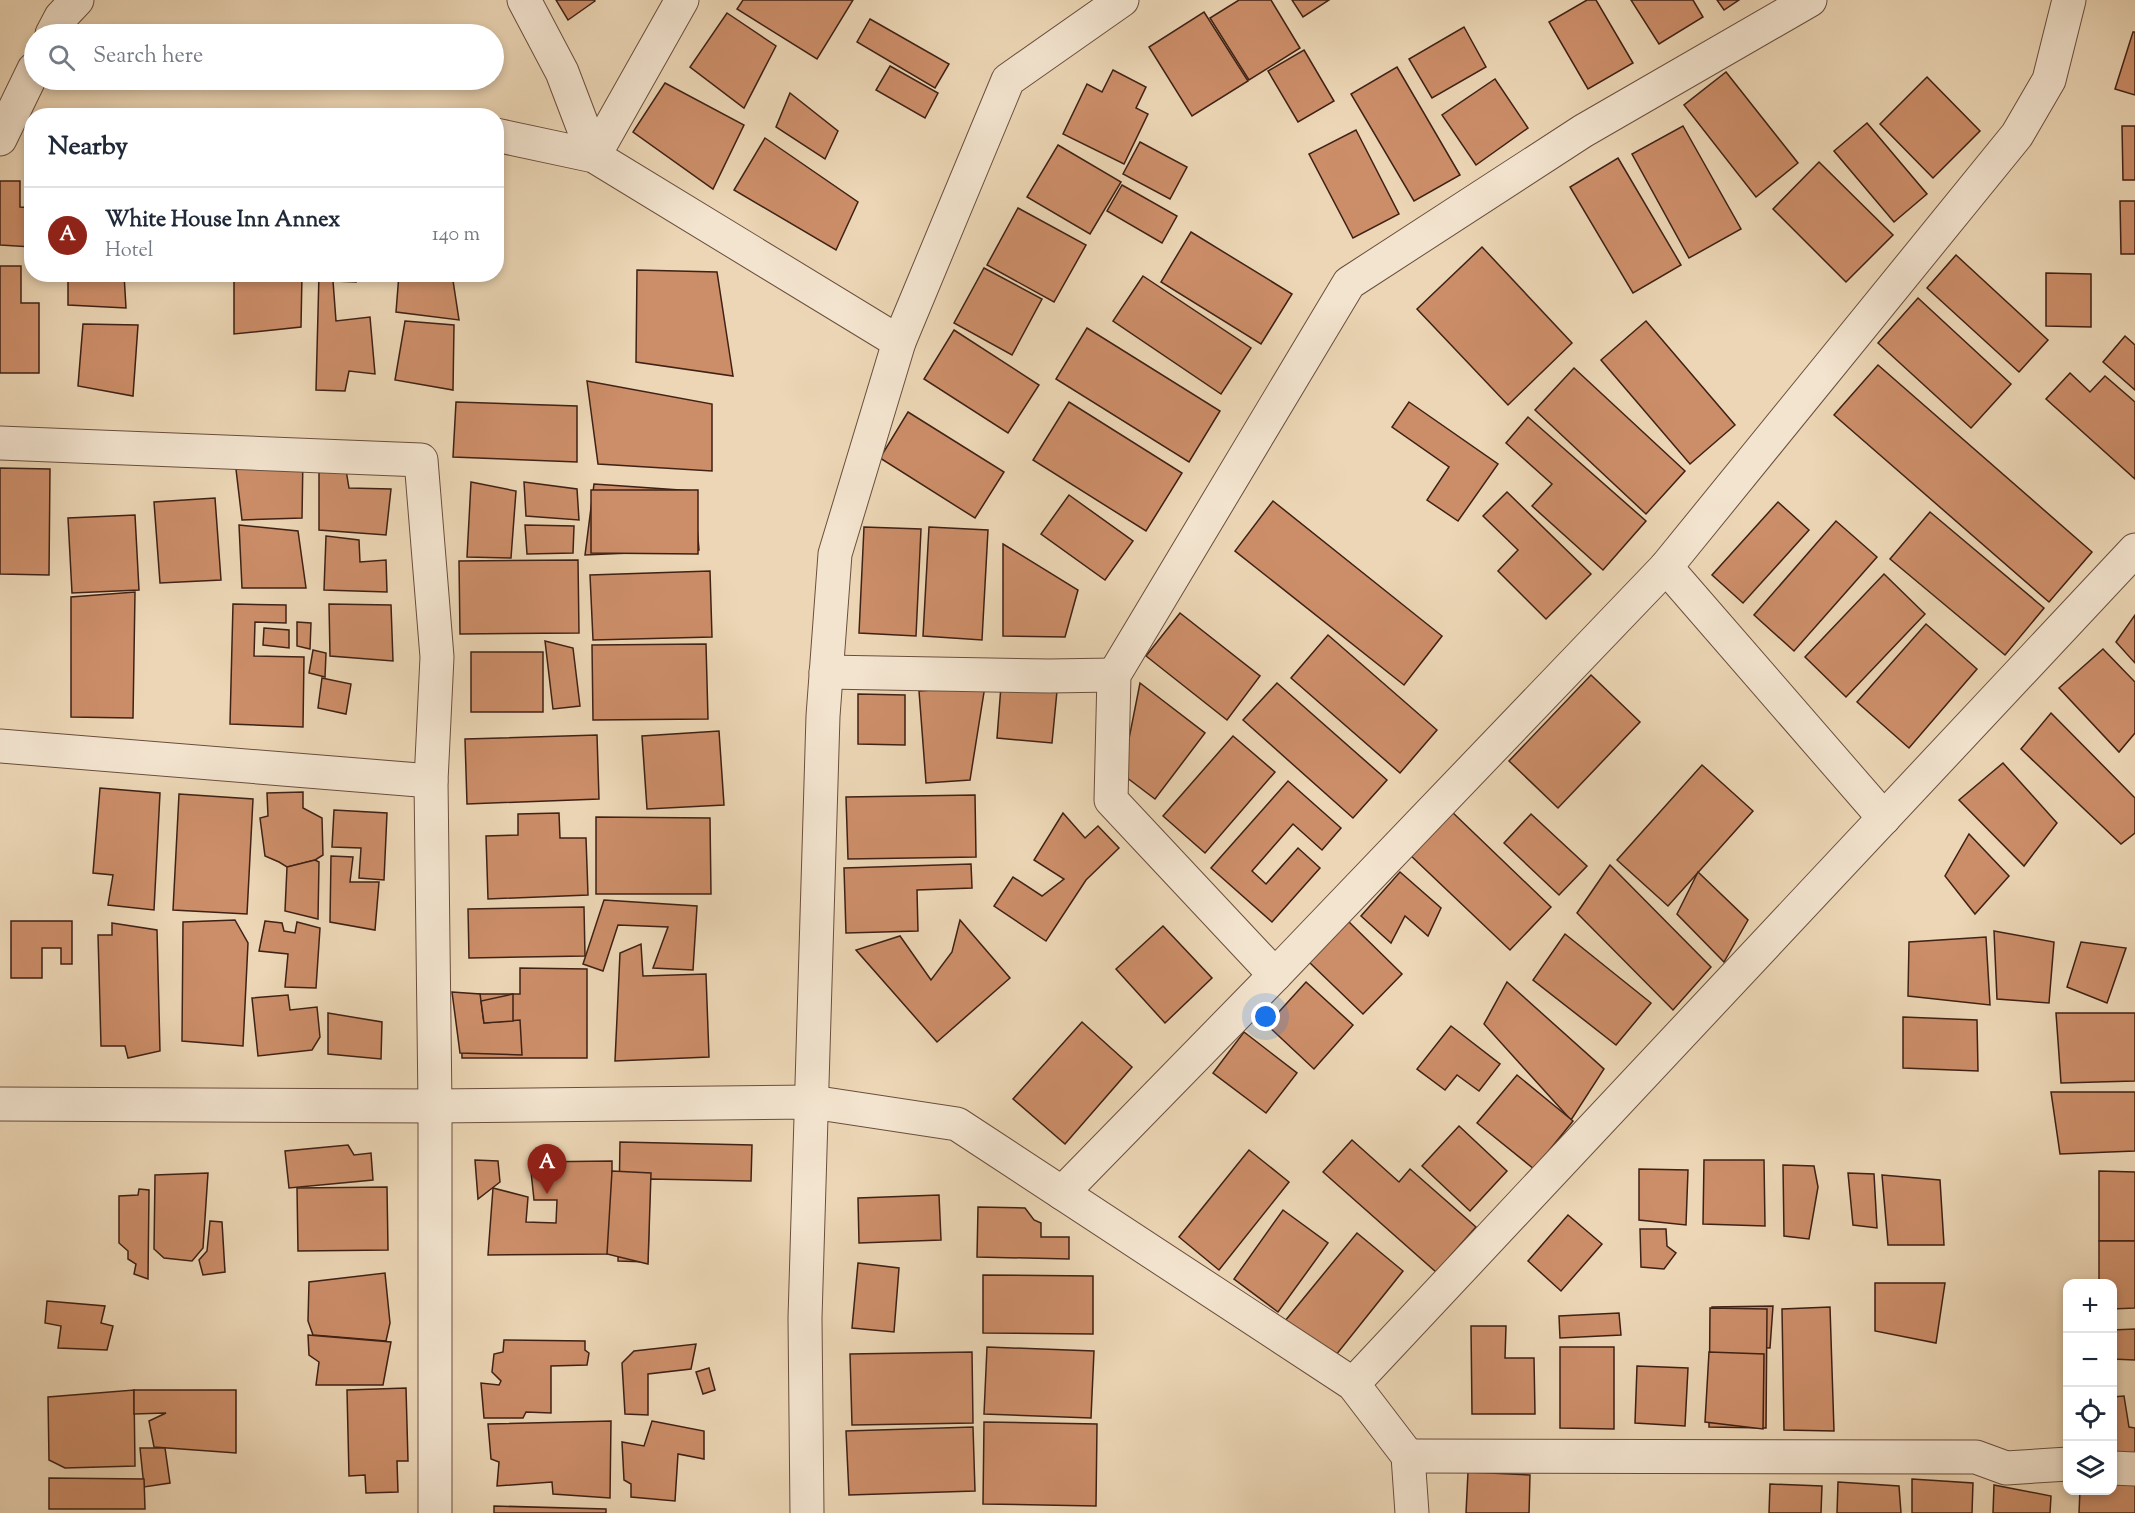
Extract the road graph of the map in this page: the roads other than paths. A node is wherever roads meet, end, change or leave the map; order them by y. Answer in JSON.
{"nodes":[{"id":1,"x":77,"y":0,"type":"edge"},
{"id":2,"x":524,"y":0,"type":"edge"},
{"id":3,"x":682,"y":0,"type":"edge"},
{"id":4,"x":1122,"y":0,"type":"edge"},
{"id":5,"x":1810,"y":0,"type":"edge"},
{"id":6,"x":2069,"y":0,"type":"edge"},
{"id":7,"x":57,"y":24,"type":"edge"},
{"id":8,"x":24,"y":89,"type":"edge"},
{"id":9,"x":24,"y":136,"type":"edge"},
{"id":10,"x":504,"y":137,"type":"edge"},
{"id":11,"x":0,"y":138,"type":"edge"},
{"id":12,"x":594,"y":156,"type":"junction"},
{"id":13,"x":900,"y":342,"type":"junction"},
{"id":14,"x":0,"y":443,"type":"edge"},
{"id":15,"x":2135,"y":550,"type":"edge"},
{"id":16,"x":1666,"y":567,"type":"junction"},
{"id":17,"x":826,"y":672,"type":"junction"},
{"id":18,"x":1114,"y":675,"type":"junction"},
{"id":19,"x":0,"y":746,"type":"edge"},
{"id":20,"x":431,"y":781,"type":"junction"},
{"id":21,"x":1884,"y":818,"type":"junction"},
{"id":22,"x":1275,"y":975,"type":"junction"},
{"id":23,"x":812,"y":1102,"type":"junction"},
{"id":24,"x":0,"y":1104,"type":"edge"},
{"id":25,"x":435,"y":1106,"type":"junction"},
{"id":26,"x":1062,"y":1193,"type":"junction"},
{"id":27,"x":1353,"y":1384,"type":"junction"},
{"id":28,"x":1408,"y":1456,"type":"junction"},
{"id":29,"x":2063,"y":1464,"type":"edge"},
{"id":30,"x":2117,"y":1468,"type":"edge"},
{"id":31,"x":2135,"y":1469,"type":"edge"},
{"id":32,"x":435,"y":1513,"type":"edge"},
{"id":33,"x":807,"y":1513,"type":"edge"},
{"id":34,"x":1412,"y":1513,"type":"edge"}],
"edges":[{"from":1,"to":7,"type":"street"},
{"from":2,"to":12,"type":"street"},
{"from":3,"to":12,"type":"street"},
{"from":4,"to":13,"type":"street"},
{"from":5,"to":18,"type":"street"},
{"from":6,"to":16,"type":"street"},
{"from":8,"to":11,"type":"street"},
{"from":9,"to":11,"type":"street"},
{"from":10,"to":12,"type":"street"},
{"from":12,"to":13,"type":"street"},
{"from":13,"to":17,"type":"street"},
{"from":14,"to":20,"type":"street"},
{"from":15,"to":21,"type":"street"},
{"from":16,"to":21,"type":"street"},
{"from":16,"to":22,"type":"street"},
{"from":17,"to":18,"type":"street"},
{"from":17,"to":23,"type":"street"},
{"from":18,"to":22,"type":"street"},
{"from":19,"to":20,"type":"street"},
{"from":20,"to":25,"type":"street"},
{"from":21,"to":27,"type":"street"},
{"from":22,"to":26,"type":"street"},
{"from":23,"to":25,"type":"street"},
{"from":23,"to":26,"type":"street"},
{"from":23,"to":33,"type":"street"},
{"from":24,"to":25,"type":"street"},
{"from":25,"to":32,"type":"street"},
{"from":26,"to":27,"type":"street"},
{"from":27,"to":28,"type":"street"},
{"from":28,"to":29,"type":"street"},
{"from":28,"to":34,"type":"street"},
{"from":30,"to":31,"type":"street"}]}
